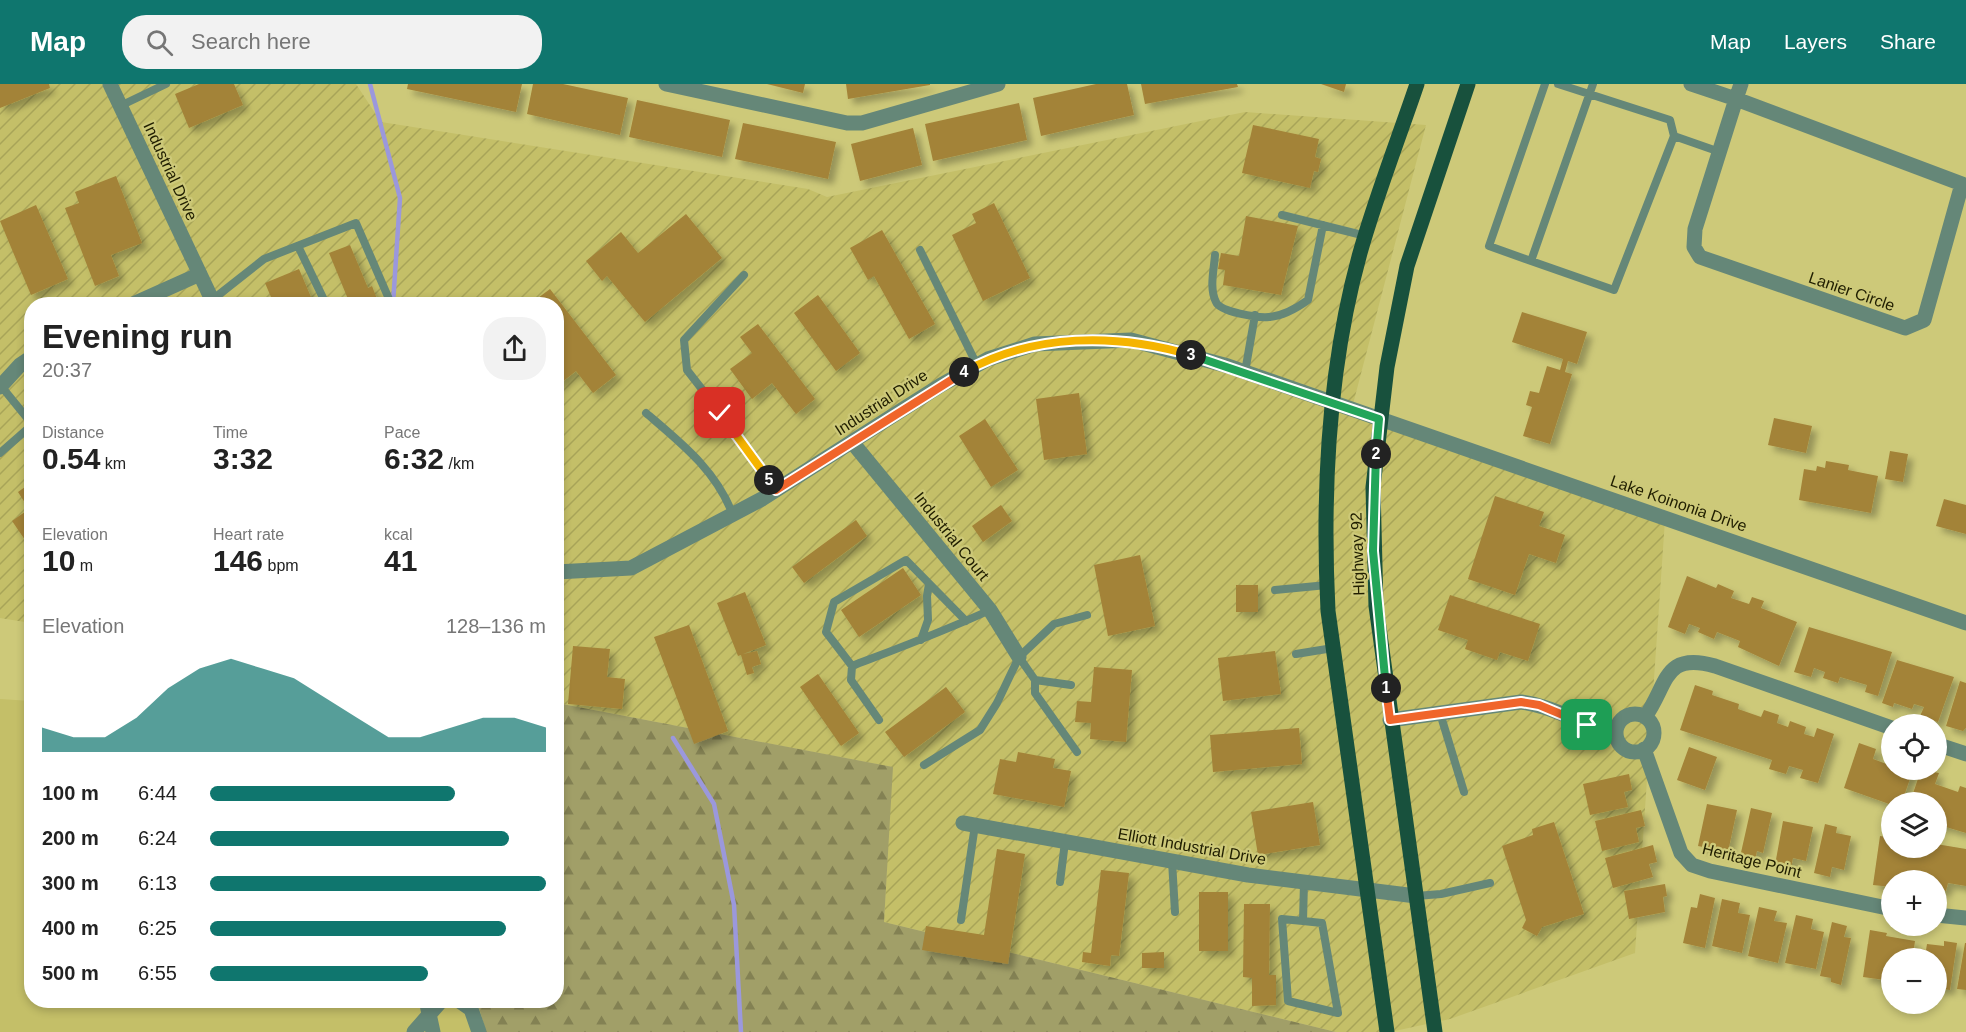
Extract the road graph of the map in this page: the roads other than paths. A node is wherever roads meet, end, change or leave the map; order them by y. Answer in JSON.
{"nodes":[{"id":1,"x":110,"y":84,"type":"edge"},
{"id":2,"x":166,"y":84,"type":"edge"},
{"id":3,"x":666,"y":84,"type":"edge"},
{"id":4,"x":998,"y":84,"type":"edge"},
{"id":5,"x":1417,"y":84,"type":"edge"},
{"id":6,"x":1468,"y":84,"type":"edge"},
{"id":7,"x":1545,"y":84,"type":"edge"},
{"id":8,"x":1558,"y":84,"type":"edge"},
{"id":9,"x":1593,"y":84,"type":"edge"},
{"id":10,"x":1691,"y":84,"type":"edge"},
{"id":11,"x":1741,"y":84,"type":"edge"},
{"id":12,"x":1589,"y":94,"type":"junction"},
{"id":13,"x":1736,"y":99,"type":"junction"},
{"id":14,"x":120,"y":106,"type":"junction"},
{"id":15,"x":1674,"y":136,"type":"junction"},
{"id":16,"x":1718,"y":151,"type":"junction"},
{"id":17,"x":1282,"y":215,"type":"dead end"},
{"id":18,"x":1323,"y":225,"type":"junction"},
{"id":19,"x":1366,"y":236,"type":"junction"},
{"id":20,"x":298,"y":246,"type":"junction"},
{"id":21,"x":920,"y":250,"type":"dead end"},
{"id":22,"x":1215,"y":255,"type":"dead end"},
{"id":23,"x":1531,"y":261,"type":"junction"},
{"id":24,"x":200,"y":274,"type":"junction"},
{"id":25,"x":744,"y":275,"type":"dead end"},
{"id":26,"x":149,"y":297,"type":"edge"},
{"id":27,"x":211,"y":297,"type":"edge"},
{"id":28,"x":219,"y":297,"type":"edge"},
{"id":29,"x":323,"y":297,"type":"edge"},
{"id":30,"x":388,"y":297,"type":"edge"},
{"id":31,"x":1255,"y":315,"type":"junction"},
{"id":32,"x":24,"y":362,"type":"edge"},
{"id":33,"x":977,"y":365,"type":"junction"},
{"id":34,"x":1245,"y":372,"type":"junction"},
{"id":35,"x":0,"y":387,"type":"edge"},
{"id":36,"x":1333,"y":404,"type":"junction"},
{"id":37,"x":646,"y":413,"type":"dead end"},
{"id":38,"x":24,"y":416,"type":"edge"},
{"id":39,"x":1379,"y":419,"type":"junction"},
{"id":40,"x":24,"y":432,"type":"edge"},
{"id":41,"x":852,"y":442,"type":"junction"},
{"id":42,"x":0,"y":453,"type":"edge"},
{"id":43,"x":776,"y":490,"type":"junction"},
{"id":44,"x":733,"y":515,"type":"junction"},
{"id":45,"x":564,"y":572,"type":"edge"},
{"id":46,"x":929,"y":584,"type":"junction"},
{"id":47,"x":1327,"y":585,"type":"junction"},
{"id":48,"x":1275,"y":590,"type":"dead end"},
{"id":49,"x":990,"y":610,"type":"junction"},
{"id":50,"x":1087,"y":615,"type":"dead end"},
{"id":51,"x":966,"y":621,"type":"junction"},
{"id":52,"x":1966,"y":622,"type":"edge"},
{"id":53,"x":921,"y":640,"type":"junction"},
{"id":54,"x":1333,"y":648,"type":"junction"},
{"id":55,"x":1296,"y":654,"type":"dead end"},
{"id":56,"x":1019,"y":657,"type":"junction"},
{"id":57,"x":852,"y":666,"type":"junction"},
{"id":58,"x":1035,"y":680,"type":"junction"},
{"id":59,"x":1071,"y":685,"type":"dead end"},
{"id":60,"x":1440,"y":713,"type":"junction"},
{"id":61,"x":1645,"y":717,"type":"junction"},
{"id":62,"x":879,"y":720,"type":"dead end"},
{"id":63,"x":1390,"y":720,"type":"junction"},
{"id":64,"x":1881,"y":724,"type":"edge"},
{"id":65,"x":1616,"y":731,"type":"junction"},
{"id":66,"x":1947,"y":748,"type":"edge"},
{"id":67,"x":1644,"y":749,"type":"junction"},
{"id":68,"x":1077,"y":752,"type":"dead end"},
{"id":69,"x":1966,"y":754,"type":"edge"},
{"id":70,"x":924,"y":765,"type":"dead end"},
{"id":71,"x":1464,"y":792,"type":"dead end"},
{"id":72,"x":969,"y":824,"type":"joint"},
{"id":73,"x":1065,"y":842,"type":"junction"},
{"id":74,"x":1172,"y":861,"type":"junction"},
{"id":75,"x":1060,"y":882,"type":"dead end"},
{"id":76,"x":1304,"y":882,"type":"junction"},
{"id":77,"x":1490,"y":883,"type":"dead end"},
{"id":78,"x":1367,"y":891,"type":"junction"},
{"id":79,"x":1416,"y":896,"type":"junction"},
{"id":80,"x":1881,"y":907,"type":"edge"},
{"id":81,"x":1175,"y":912,"type":"dead end"},
{"id":82,"x":1947,"y":916,"type":"edge"},
{"id":83,"x":1966,"y":918,"type":"edge"},
{"id":84,"x":960,"y":920,"type":"dead end"},
{"id":85,"x":1303,"y":921,"type":"junction"},
{"id":86,"x":427,"y":1008,"type":"edge"},
{"id":87,"x":470,"y":1008,"type":"edge"},
{"id":88,"x":414,"y":1032,"type":"edge"},
{"id":89,"x":433,"y":1032,"type":"edge"},
{"id":90,"x":478,"y":1032,"type":"edge"},
{"id":91,"x":1387,"y":1032,"type":"edge"},
{"id":92,"x":1435,"y":1032,"type":"edge"}],
"edges":[{"from":1,"to":14,"type":"street","name":"Industrial Drive"},
{"from":2,"to":14,"type":"lane"},
{"from":3,"to":4,"type":"street"},
{"from":5,"to":19,"type":"main road","name":"Highway 92"},
{"from":6,"to":39,"type":"main road","name":"Highway 92"},
{"from":7,"to":23,"type":"lane"},
{"from":8,"to":12,"type":"lane"},
{"from":9,"to":12,"type":"lane"},
{"from":10,"to":13,"type":"street","name":"Lanier Circle"},
{"from":11,"to":13,"type":"street","name":"Lanier Circle"},
{"from":12,"to":15,"type":"lane"},
{"from":12,"to":23,"type":"lane"},
{"from":13,"to":16,"type":"street","name":"Lanier Circle"},
{"from":13,"to":16,"type":"street","name":"Lanier Circle"},
{"from":14,"to":24,"type":"street","name":"Industrial Drive"},
{"from":15,"to":16,"type":"lane"},
{"from":15,"to":23,"type":"lane"},
{"from":17,"to":18,"type":"lane"},
{"from":18,"to":19,"type":"lane"},
{"from":18,"to":31,"type":"lane"},
{"from":19,"to":36,"type":"main road","name":"Highway 92"},
{"from":20,"to":28,"type":"lane"},
{"from":20,"to":29,"type":"lane"},
{"from":20,"to":30,"type":"lane"},
{"from":21,"to":33,"type":"lane"},
{"from":22,"to":31,"type":"lane"},
{"from":24,"to":26,"type":"street"},
{"from":24,"to":27,"type":"street","name":"Industrial Drive"},
{"from":25,"to":43,"type":"lane"},
{"from":31,"to":34,"type":"lane"},
{"from":32,"to":35,"type":"street"},
{"from":33,"to":34,"type":"street","name":"Industrial Drive"},
{"from":33,"to":41,"type":"street","name":"Industrial Drive"},
{"from":34,"to":36,"type":"street","name":"Industrial Drive"},
{"from":35,"to":38,"type":"lane"},
{"from":36,"to":39,"type":"street","name":"Industrial Drive"},
{"from":36,"to":47,"type":"main road","name":"Highway 92"},
{"from":37,"to":44,"type":"lane"},
{"from":39,"to":52,"type":"street","name":"Lake Koinonia Drive"},
{"from":39,"to":63,"type":"main road","name":"Highway 92"},
{"from":40,"to":42,"type":"lane"},
{"from":41,"to":43,"type":"street","name":"Industrial Drive"},
{"from":41,"to":49,"type":"street","name":"Industrial Court"},
{"from":43,"to":44,"type":"street","name":"Industrial Drive"},
{"from":44,"to":45,"type":"street","name":"Industrial Drive"},
{"from":46,"to":51,"type":"lane"},
{"from":46,"to":53,"type":"lane"},
{"from":46,"to":57,"type":"lane"},
{"from":47,"to":48,"type":"lane"},
{"from":47,"to":54,"type":"main road","name":"Highway 92"},
{"from":49,"to":51,"type":"lane"},
{"from":49,"to":56,"type":"street","name":"Industrial Court"},
{"from":50,"to":56,"type":"lane"},
{"from":51,"to":53,"type":"lane"},
{"from":53,"to":57,"type":"lane"},
{"from":54,"to":55,"type":"lane"},
{"from":54,"to":78,"type":"main road","name":"Highway 92"},
{"from":56,"to":58,"type":"lane"},
{"from":56,"to":70,"type":"lane"},
{"from":57,"to":62,"type":"lane"},
{"from":58,"to":59,"type":"lane"},
{"from":58,"to":68,"type":"lane"},
{"from":60,"to":63,"type":"street"},
{"from":60,"to":65,"type":"street"},
{"from":60,"to":71,"type":"lane"},
{"from":61,"to":64,"type":"street"},
{"from":61,"to":65,"type":"street"},
{"from":61,"to":67,"type":"street"},
{"from":63,"to":79,"type":"main road","name":"Highway 92"},
{"from":65,"to":67,"type":"street"},
{"from":66,"to":69,"type":"street"},
{"from":67,"to":80,"type":"street","name":"Heritage Point"},
{"from":72,"to":73,"type":"street","name":"Elliott Industrial Drive"},
{"from":72,"to":84,"type":"lane"},
{"from":73,"to":74,"type":"street","name":"Elliott Industrial Drive"},
{"from":73,"to":75,"type":"lane"},
{"from":74,"to":76,"type":"street","name":"Elliott Industrial Drive"},
{"from":74,"to":81,"type":"lane"},
{"from":76,"to":78,"type":"street","name":"Elliott Industrial Drive"},
{"from":76,"to":85,"type":"lane"},
{"from":77,"to":79,"type":"lane"},
{"from":78,"to":79,"type":"street","name":"Elliott Industrial Drive"},
{"from":78,"to":91,"type":"main road","name":"Highway 92"},
{"from":79,"to":92,"type":"main road","name":"Highway 92"},
{"from":82,"to":83,"type":"street"},
{"from":85,"to":85,"type":"lane"},
{"from":86,"to":88,"type":"street"},
{"from":86,"to":89,"type":"street"},
{"from":87,"to":90,"type":"street"}]}
